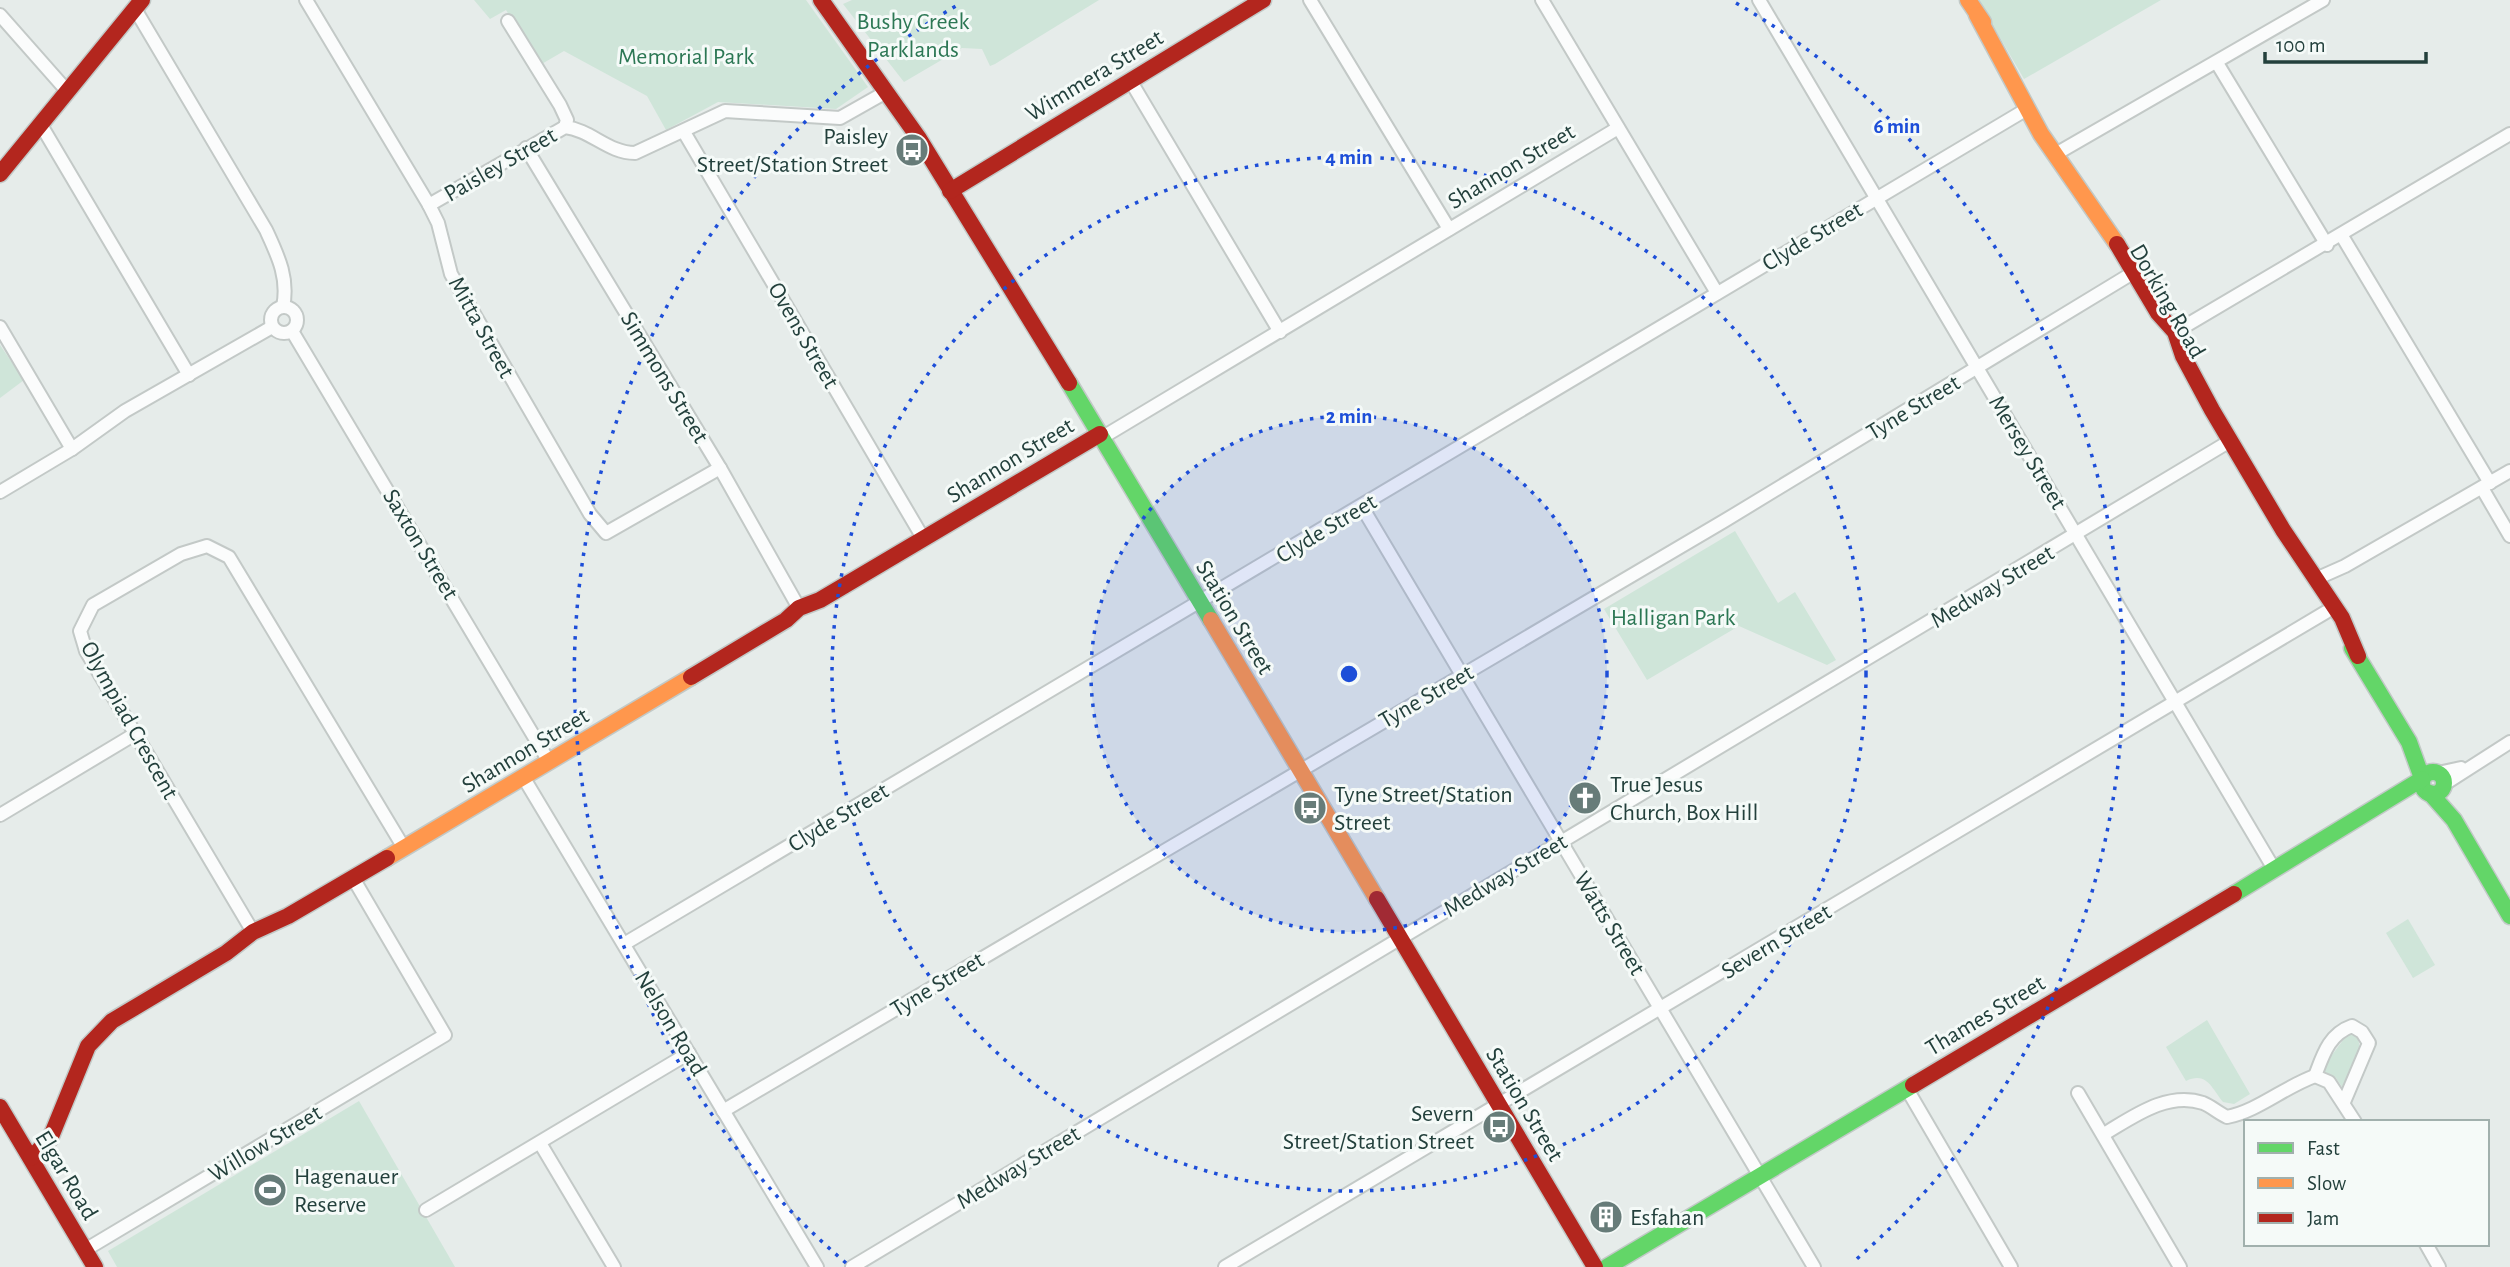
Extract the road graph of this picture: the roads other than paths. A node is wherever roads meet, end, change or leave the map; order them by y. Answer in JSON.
{"nodes":[{"id":1,"x":306,"y":0,"type":"edge"},
{"id":2,"x":821,"y":0,"type":"edge"},
{"id":3,"x":1263,"y":0,"type":"edge"},
{"id":4,"x":1310,"y":0,"type":"edge"},
{"id":5,"x":1542,"y":0,"type":"edge"},
{"id":6,"x":1759,"y":0,"type":"edge"},
{"id":7,"x":1968,"y":0,"type":"edge"},
{"id":8,"x":2323,"y":0,"type":"edge"},
{"id":9,"x":138,"y":4,"type":"edge"},
{"id":10,"x":0,"y":15,"type":"edge"},
{"id":11,"x":508,"y":21,"type":"dead end"},
{"id":12,"x":2005,"y":62,"type":"junction"},
{"id":13,"x":2217,"y":63,"type":"junction"},
{"id":14,"x":1130,"y":80,"type":"junction"},
{"id":15,"x":68,"y":92,"type":"junction"},
{"id":16,"x":886,"y":92,"type":"junction"},
{"id":17,"x":2027,"y":109,"type":"junction"},
{"id":18,"x":41,"y":125,"type":"junction"},
{"id":19,"x":565,"y":127,"type":"junction"},
{"id":20,"x":1618,"y":128,"type":"junction"},
{"id":21,"x":684,"y":132,"type":"junction"},
{"id":22,"x":2510,"y":134,"type":"edge"},
{"id":23,"x":526,"y":148,"type":"junction"},
{"id":24,"x":2059,"y":153,"type":"junction"},
{"id":25,"x":0,"y":174,"type":"edge"},
{"id":26,"x":950,"y":191,"type":"junction"},
{"id":27,"x":1878,"y":198,"type":"junction"},
{"id":28,"x":429,"y":205,"type":"junction"},
{"id":29,"x":2092,"y":209,"type":"junction"},
{"id":30,"x":1449,"y":229,"type":"junction"},
{"id":31,"x":2342,"y":236,"type":"junction"},
{"id":32,"x":2327,"y":245,"type":"junction"},
{"id":33,"x":2126,"y":277,"type":"junction"},
{"id":34,"x":1717,"y":293,"type":"junction"},
{"id":35,"x":283,"y":307,"type":"junction"},
{"id":36,"x":0,"y":327,"type":"edge"},
{"id":37,"x":272,"y":327,"type":"junction"},
{"id":38,"x":292,"y":331,"type":"junction"},
{"id":39,"x":1280,"y":332,"type":"junction"},
{"id":40,"x":2175,"y":332,"type":"junction"},
{"id":41,"x":1978,"y":368,"type":"junction"},
{"id":42,"x":189,"y":375,"type":"junction"},
{"id":43,"x":2212,"y":410,"type":"junction"},
{"id":44,"x":1102,"y":435,"type":"junction"},
{"id":45,"x":2230,"y":441,"type":"junction"},
{"id":46,"x":72,"y":449,"type":"junction"},
{"id":47,"x":720,"y":468,"type":"junction"},
{"id":48,"x":2510,"y":471,"type":"edge"},
{"id":49,"x":2486,"y":485,"type":"junction"},
{"id":50,"x":0,"y":492,"type":"edge"},
{"id":51,"x":1362,"y":507,"type":"junction"},
{"id":52,"x":2283,"y":530,"type":"junction"},
{"id":53,"x":2076,"y":534,"type":"junction"},
{"id":54,"x":2510,"y":536,"type":"edge"},
{"id":55,"x":923,"y":538,"type":"junction"},
{"id":56,"x":2320,"y":582,"type":"junction"},
{"id":57,"x":1200,"y":603,"type":"junction"},
{"id":58,"x":799,"y":608,"type":"junction"},
{"id":59,"x":2326,"y":612,"type":"junction"},
{"id":60,"x":2358,"y":656,"type":"junction"},
{"id":61,"x":1462,"y":674,"type":"junction"},
{"id":62,"x":2174,"y":702,"type":"junction"},
{"id":63,"x":135,"y":734,"type":"junction"},
{"id":64,"x":2510,"y":742,"type":"edge"},
{"id":65,"x":548,"y":760,"type":"junction"},
{"id":66,"x":1300,"y":769,"type":"junction"},
{"id":67,"x":525,"y":779,"type":"junction"},
{"id":68,"x":2433,"y":782,"type":"junction"},
{"id":69,"x":0,"y":815,"type":"edge"},
{"id":70,"x":1561,"y":841,"type":"junction"},
{"id":71,"x":404,"y":848,"type":"junction"},
{"id":72,"x":2274,"y":869,"type":"junction"},
{"id":73,"x":353,"y":878,"type":"junction"},
{"id":74,"x":2510,"y":916,"type":"edge"},
{"id":75,"x":253,"y":932,"type":"junction"},
{"id":76,"x":1400,"y":937,"type":"junction"},
{"id":77,"x":624,"y":944,"type":"junction"},
{"id":78,"x":1661,"y":1010,"type":"junction"},
{"id":79,"x":689,"y":1054,"type":"junction"},
{"id":80,"x":2315,"y":1076,"type":"junction"},
{"id":81,"x":1907,"y":1089,"type":"junction"},
{"id":82,"x":2078,"y":1094,"type":"dead end"},
{"id":83,"x":2344,"y":1102,"type":"junction"},
{"id":84,"x":1499,"y":1105,"type":"junction"},
{"id":85,"x":0,"y":1107,"type":"edge"},
{"id":86,"x":723,"y":1111,"type":"junction"},
{"id":87,"x":2354,"y":1120,"type":"edge"},
{"id":88,"x":2104,"y":1134,"type":"junction"},
{"id":89,"x":540,"y":1143,"type":"junction"},
{"id":90,"x":31,"y":1158,"type":"junction"},
{"id":91,"x":1761,"y":1176,"type":"junction"},
{"id":92,"x":426,"y":1210,"type":"dead end"},
{"id":93,"x":2427,"y":1246,"type":"edge"},
{"id":94,"x":88,"y":1261,"type":"edge"},
{"id":95,"x":614,"y":1267,"type":"edge"},
{"id":96,"x":817,"y":1267,"type":"edge"},
{"id":97,"x":852,"y":1267,"type":"edge"},
{"id":98,"x":1225,"y":1267,"type":"edge"},
{"id":99,"x":1595,"y":1267,"type":"edge"},
{"id":100,"x":1607,"y":1267,"type":"edge"},
{"id":101,"x":1814,"y":1267,"type":"edge"},
{"id":102,"x":2011,"y":1267,"type":"edge"},
{"id":103,"x":2180,"y":1267,"type":"edge"},
{"id":104,"x":2439,"y":1267,"type":"edge"}],
"edges":[{"from":1,"to":28,"type":"street","name":"Mitta Street"},
{"from":2,"to":16,"type":"main road","name":"Station Street"},
{"from":3,"to":14,"type":"main road","name":"Wimmera Street"},
{"from":4,"to":30,"type":"street"},
{"from":5,"to":20,"type":"street"},
{"from":6,"to":27,"type":"street","name":"Mersey Street"},
{"from":7,"to":12,"type":"main road","name":"Dorking Road"},
{"from":8,"to":13,"type":"street"},
{"from":9,"to":15,"type":"main road"},
{"from":9,"to":35,"type":"street"},
{"from":10,"to":15,"type":"street"},
{"from":11,"to":19,"type":"street"},
{"from":12,"to":17,"type":"main road","name":"Dorking Road"},
{"from":12,"to":24,"type":"main road","name":"Dorking Road"},
{"from":13,"to":24,"type":"street"},
{"from":13,"to":32,"type":"street"},
{"from":14,"to":26,"type":"main road","name":"Wimmera Street"},
{"from":14,"to":39,"type":"street"},
{"from":15,"to":18,"type":"main road"},
{"from":16,"to":21,"type":"street","name":"Paisley Street"},
{"from":16,"to":26,"type":"main road","name":"Station Street"},
{"from":17,"to":24,"type":"main road","name":"Dorking Road"},
{"from":17,"to":27,"type":"street","name":"Clyde Street"},
{"from":18,"to":25,"type":"main road"},
{"from":18,"to":42,"type":"street"},
{"from":19,"to":21,"type":"street","name":"Paisley Street"},
{"from":19,"to":23,"type":"street","name":"Paisley Street"},
{"from":20,"to":30,"type":"street","name":"Shannon Street"},
{"from":20,"to":34,"type":"street"},
{"from":21,"to":55,"type":"street","name":"Ovens Street"},
{"from":22,"to":31,"type":"street"},
{"from":23,"to":28,"type":"street","name":"Paisley Street"},
{"from":23,"to":47,"type":"street","name":"Simmons Street"},
{"from":24,"to":29,"type":"main road","name":"Dorking Road"},
{"from":26,"to":44,"type":"main road","name":"Station Street"},
{"from":27,"to":34,"type":"street","name":"Clyde Street"},
{"from":27,"to":41,"type":"street","name":"Mersey Street"},
{"from":28,"to":47,"type":"street","name":"Mitta Street"},
{"from":29,"to":33,"type":"main road","name":"Dorking Road"},
{"from":29,"to":40,"type":"main road","name":"Dorking Road"},
{"from":30,"to":39,"type":"street","name":"Shannon Street"},
{"from":31,"to":32,"type":"street"},
{"from":31,"to":49,"type":"street"},
{"from":32,"to":40,"type":"street"},
{"from":33,"to":41,"type":"street","name":"Tyne Street"},
{"from":33,"to":43,"type":"main road","name":"Dorking Road"},
{"from":34,"to":51,"type":"street","name":"Clyde Street"},
{"from":35,"to":37,"type":"street"},
{"from":35,"to":38,"type":"street"},
{"from":36,"to":46,"type":"street"},
{"from":37,"to":38,"type":"street"},
{"from":37,"to":42,"type":"street"},
{"from":38,"to":65,"type":"street","name":"Saxton Street"},
{"from":39,"to":44,"type":"street","name":"Shannon Street"},
{"from":40,"to":43,"type":"main road","name":"Dorking Road"},
{"from":41,"to":53,"type":"street","name":"Mersey Street"},
{"from":41,"to":61,"type":"street","name":"Tyne Street"},
{"from":42,"to":46,"type":"street"},
{"from":43,"to":45,"type":"main road","name":"Dorking Road"},
{"from":44,"to":55,"type":"main road","name":"Shannon Street"},
{"from":44,"to":57,"type":"main road","name":"Station Street"},
{"from":45,"to":52,"type":"main road","name":"Dorking Road"},
{"from":45,"to":53,"type":"street","name":"Medway Street"},
{"from":46,"to":50,"type":"street"},
{"from":47,"to":58,"type":"street","name":"Simmons Street"},
{"from":48,"to":49,"type":"street"},
{"from":49,"to":54,"type":"street"},
{"from":49,"to":56,"type":"street"},
{"from":51,"to":57,"type":"street","name":"Clyde Street"},
{"from":51,"to":61,"type":"street","name":"Watts Street"},
{"from":52,"to":56,"type":"main road","name":"Dorking Road"},
{"from":52,"to":59,"type":"main road","name":"Dorking Road"},
{"from":53,"to":62,"type":"street","name":"Mersey Street"},
{"from":53,"to":70,"type":"street","name":"Medway Street"},
{"from":55,"to":58,"type":"main road","name":"Shannon Street"},
{"from":56,"to":60,"type":"main road","name":"Dorking Road"},
{"from":57,"to":66,"type":"main road","name":"Station Street"},
{"from":57,"to":77,"type":"street","name":"Clyde Street"},
{"from":58,"to":65,"type":"main road","name":"Shannon Street"},
{"from":59,"to":60,"type":"main road","name":"Dorking Road"},
{"from":59,"to":62,"type":"street","name":"Severn Street"},
{"from":60,"to":68,"type":"main road","name":"Dorking Road"},
{"from":61,"to":66,"type":"street","name":"Tyne Street"},
{"from":61,"to":70,"type":"street","name":"Watts Street"},
{"from":62,"to":72,"type":"street","name":"Mersey Street"},
{"from":62,"to":78,"type":"street","name":"Severn Street"},
{"from":63,"to":69,"type":"street"},
{"from":63,"to":71,"type":"street","name":"Olympiad Crescent"},
{"from":63,"to":75,"type":"street","name":"Olympiad Crescent"},
{"from":64,"to":68,"type":"street"},
{"from":65,"to":67,"type":"main road","name":"Shannon Street"},
{"from":66,"to":76,"type":"main road","name":"Station Street"},
{"from":66,"to":86,"type":"street","name":"Tyne Street"},
{"from":67,"to":71,"type":"main road","name":"Shannon Street"},
{"from":67,"to":77,"type":"street","name":"Nelson Road"},
{"from":68,"to":72,"type":"main road","name":"Thames Street"},
{"from":68,"to":74,"type":"main road","name":"Dorking Road"},
{"from":70,"to":76,"type":"street","name":"Medway Street"},
{"from":70,"to":78,"type":"street","name":"Watts Street"},
{"from":71,"to":73,"type":"main road","name":"Shannon Street"},
{"from":72,"to":81,"type":"main road","name":"Thames Street"},
{"from":73,"to":75,"type":"main road","name":"Shannon Street"},
{"from":73,"to":94,"type":"street","name":"Willow Street"},
{"from":75,"to":90,"type":"main road","name":"Shannon Street"},
{"from":76,"to":84,"type":"main road","name":"Station Street"},
{"from":76,"to":97,"type":"street","name":"Medway Street"},
{"from":77,"to":79,"type":"street","name":"Nelson Road"},
{"from":78,"to":84,"type":"street","name":"Severn Street"},
{"from":78,"to":91,"type":"street","name":"Watts Street"},
{"from":79,"to":86,"type":"street","name":"Nelson Road"},
{"from":79,"to":89,"type":"street"},
{"from":80,"to":83,"type":"street"},
{"from":80,"to":83,"type":"street"},
{"from":80,"to":88,"type":"street"},
{"from":81,"to":91,"type":"main road","name":"Thames Street"},
{"from":81,"to":102,"type":"street"},
{"from":82,"to":88,"type":"street"},
{"from":83,"to":87,"type":"street"},
{"from":84,"to":98,"type":"street","name":"Severn Street"},
{"from":84,"to":99,"type":"main road","name":"Station Street"},
{"from":85,"to":90,"type":"main road","name":"Elgar Road"},
{"from":86,"to":96,"type":"street","name":"Nelson Road"},
{"from":88,"to":103,"type":"street"},
{"from":89,"to":92,"type":"street"},
{"from":89,"to":95,"type":"street"},
{"from":90,"to":94,"type":"main road","name":"Elgar Road"},
{"from":91,"to":100,"type":"main road","name":"Thames Street"},
{"from":91,"to":101,"type":"street","name":"Watts Street"},
{"from":93,"to":104,"type":"street"}]}
